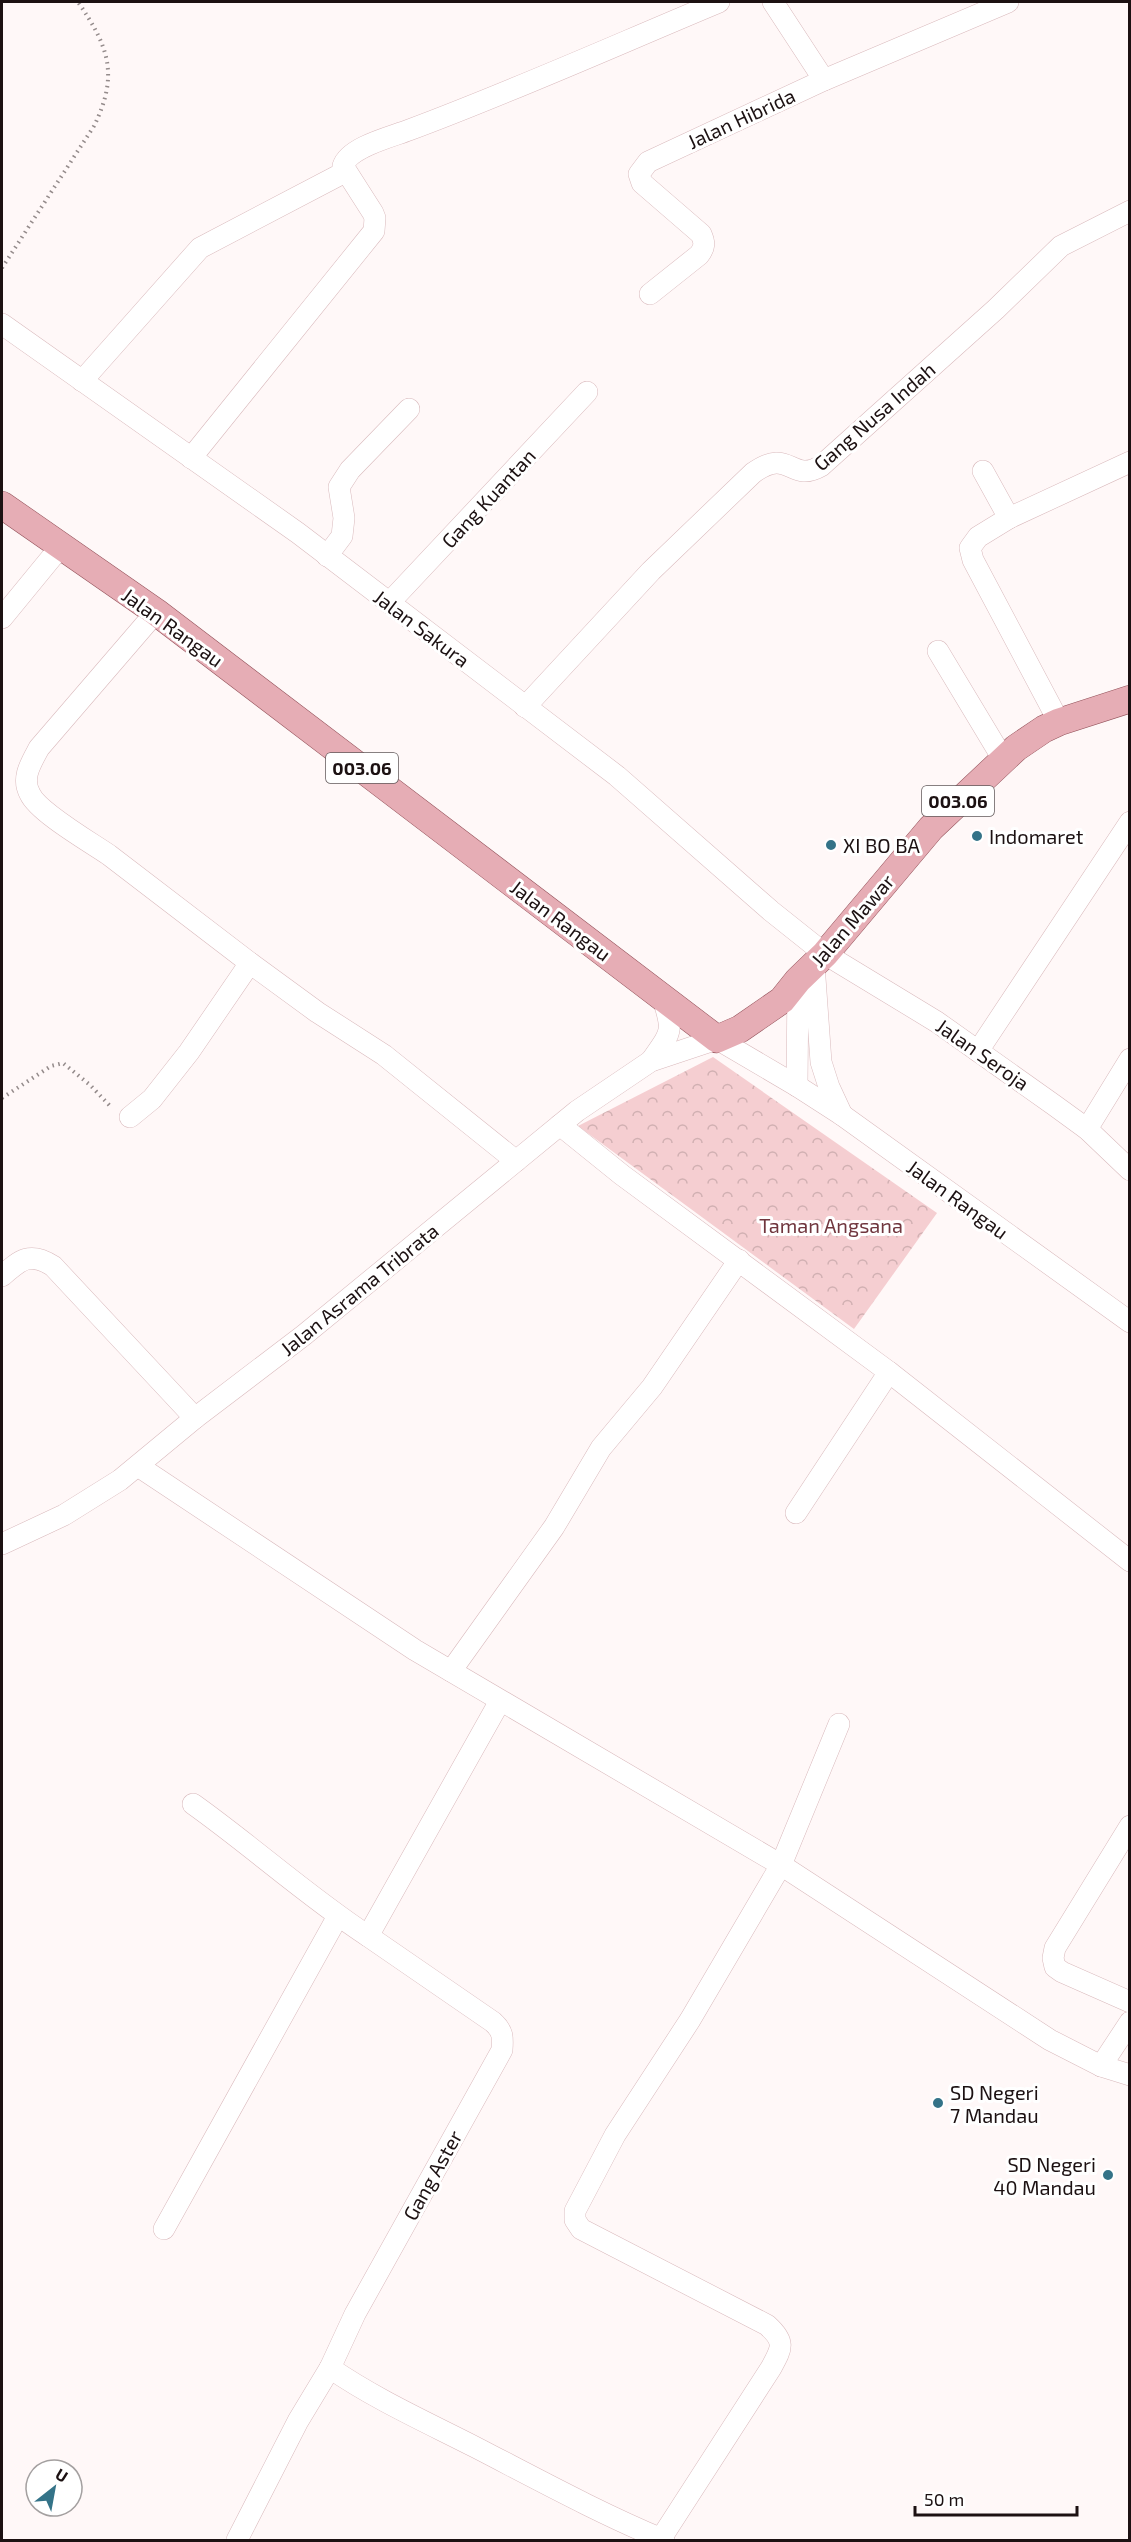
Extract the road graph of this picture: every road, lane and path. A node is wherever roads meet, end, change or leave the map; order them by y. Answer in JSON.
{"nodes":[{"id":1,"x":78,"y":2,"type":"edge"},
{"id":2,"x":719,"y":2,"type":"edge"},
{"id":3,"x":773,"y":2,"type":"edge"},
{"id":4,"x":1008,"y":2,"type":"edge"},
{"id":5,"x":824,"y":80,"type":"junction"},
{"id":6,"x":345,"y":172,"type":"junction"},
{"id":7,"x":1130,"y":211,"type":"edge"},
{"id":8,"x":2,"y":268,"type":"edge"},
{"id":9,"x":650,"y":294,"type":"dead end"},
{"id":10,"x":2,"y":324,"type":"edge"},
{"id":11,"x":82,"y":381,"type":"junction"},
{"id":12,"x":587,"y":392,"type":"dead end"},
{"id":13,"x":409,"y":409,"type":"dead end"},
{"id":14,"x":191,"y":458,"type":"junction"},
{"id":15,"x":1130,"y":462,"type":"edge"},
{"id":16,"x":983,"y":471,"type":"dead end"},
{"id":17,"x":2,"y":505,"type":"edge"},
{"id":18,"x":1009,"y":518,"type":"junction"},
{"id":19,"x":62,"y":546,"type":"junction"},
{"id":20,"x":327,"y":556,"type":"junction"},
{"id":21,"x":389,"y":603,"type":"junction"},
{"id":22,"x":156,"y":612,"type":"junction"},
{"id":23,"x":2,"y":618,"type":"edge"},
{"id":24,"x":938,"y":651,"type":"dead end"},
{"id":25,"x":1130,"y":699,"type":"edge"},
{"id":26,"x":525,"y":707,"type":"junction"},
{"id":27,"x":1059,"y":722,"type":"junction"},
{"id":28,"x":1003,"y":759,"type":"junction"},
{"id":29,"x":1130,"y":822,"type":"edge"},
{"id":30,"x":250,"y":963,"type":"junction"},
{"id":31,"x":812,"y":966,"type":"junction"},
{"id":32,"x":692,"y":1017,"type":"junction"},
{"id":33,"x":666,"y":1040,"type":"junction"},
{"id":34,"x":978,"y":1051,"type":"junction"},
{"id":35,"x":1130,"y":1059,"type":"edge"},
{"id":36,"x":651,"y":1061,"type":"junction"},
{"id":37,"x":797,"y":1086,"type":"junction"},
{"id":38,"x":2,"y":1098,"type":"edge"},
{"id":39,"x":842,"y":1115,"type":"junction"},
{"id":40,"x":130,"y":1117,"type":"joint"},
{"id":41,"x":560,"y":1125,"type":"junction"},
{"id":42,"x":1087,"y":1129,"type":"junction"},
{"id":43,"x":516,"y":1161,"type":"junction"},
{"id":44,"x":1130,"y":1170,"type":"edge"},
{"id":45,"x":739,"y":1260,"type":"junction"},
{"id":46,"x":2,"y":1276,"type":"edge"},
{"id":47,"x":1130,"y":1322,"type":"edge"},
{"id":48,"x":889,"y":1372,"type":"junction"},
{"id":49,"x":195,"y":1418,"type":"junction"},
{"id":50,"x":138,"y":1466,"type":"junction"},
{"id":51,"x":796,"y":1513,"type":"dead end"},
{"id":52,"x":2,"y":1544,"type":"edge"},
{"id":53,"x":1130,"y":1561,"type":"edge"},
{"id":54,"x":451,"y":1671,"type":"junction"},
{"id":55,"x":500,"y":1701,"type":"junction"},
{"id":56,"x":839,"y":1724,"type":"dead end"},
{"id":57,"x":193,"y":1804,"type":"dead end"},
{"id":58,"x":1130,"y":1826,"type":"edge"},
{"id":59,"x":781,"y":1865,"type":"junction"},
{"id":60,"x":338,"y":1916,"type":"junction"},
{"id":61,"x":368,"y":1936,"type":"junction"},
{"id":62,"x":1130,"y":2002,"type":"edge"},
{"id":63,"x":1130,"y":2022,"type":"edge"},
{"id":64,"x":1101,"y":2066,"type":"junction"},
{"id":65,"x":1130,"y":2075,"type":"edge"},
{"id":66,"x":164,"y":2229,"type":"dead end"},
{"id":67,"x":330,"y":2368,"type":"junction"},
{"id":68,"x":661,"y":2540,"type":"edge"},
{"id":69,"x":237,"y":2541,"type":"edge"}],
"edges":[{"from":1,"to":8,"type":"path"},
{"from":2,"to":6,"type":"street"},
{"from":3,"to":5,"type":"street"},
{"from":4,"to":5,"type":"street","name":"Jalan Hibrida"},
{"from":5,"to":9,"type":"street","name":"Jalan Hibrida"},
{"from":6,"to":11,"type":"street"},
{"from":6,"to":14,"type":"street"},
{"from":7,"to":26,"type":"street","name":"Gang Nusa Indah"},
{"from":10,"to":11,"type":"street","name":"Jalan Sakura"},
{"from":11,"to":14,"type":"street","name":"Jalan Sakura"},
{"from":12,"to":21,"type":"street","name":"Gang Kuantan"},
{"from":13,"to":20,"type":"street"},
{"from":14,"to":20,"type":"street","name":"Jalan Sakura"},
{"from":15,"to":18,"type":"street"},
{"from":16,"to":18,"type":"street"},
{"from":17,"to":19,"type":"main road","name":"Jalan Rangau","number":"003.06"},
{"from":18,"to":27,"type":"street"},
{"from":19,"to":22,"type":"main road","name":"Jalan Rangau","number":"003.06"},
{"from":19,"to":23,"type":"street"},
{"from":20,"to":21,"type":"street","name":"Jalan Sakura"},
{"from":21,"to":26,"type":"street","name":"Jalan Sakura"},
{"from":22,"to":30,"type":"street"},
{"from":22,"to":32,"type":"main road","name":"Jalan Rangau","number":"003.06"},
{"from":24,"to":28,"type":"street"},
{"from":25,"to":27,"type":"main road","name":"Jalan Mawar","number":"003.06"},
{"from":26,"to":31,"type":"street","name":"Jalan Sakura"},
{"from":27,"to":28,"type":"main road","name":"Jalan Mawar","number":"003.06"},
{"from":28,"to":31,"type":"main road","name":"Jalan Mawar","number":"003.06"},
{"from":29,"to":34,"type":"street"},
{"from":30,"to":40,"type":"street"},
{"from":30,"to":43,"type":"street"},
{"from":31,"to":32,"type":"main road","name":"Jalan Mawar","number":"003.06"},
{"from":31,"to":34,"type":"street","name":"Jalan Seroja"},
{"from":31,"to":37,"type":"street"},
{"from":31,"to":39,"type":"street"},
{"from":32,"to":33,"type":"street"},
{"from":32,"to":33,"type":"street"},
{"from":32,"to":36,"type":"street","name":"Jalan Asrama Tribrata"},
{"from":32,"to":37,"type":"street","name":"Jalan Rangau"},
{"from":33,"to":36,"type":"street"},
{"from":34,"to":42,"type":"street","name":"Jalan Seroja"},
{"from":35,"to":42,"type":"street"},
{"from":36,"to":41,"type":"street","name":"Jalan Asrama Tribrata"},
{"from":37,"to":39,"type":"street","name":"Jalan Rangau"},
{"from":38,"to":40,"type":"path"},
{"from":39,"to":47,"type":"street","name":"Jalan Rangau"},
{"from":41,"to":43,"type":"street","name":"Jalan Asrama Tribrata"},
{"from":41,"to":45,"type":"street"},
{"from":42,"to":44,"type":"street","name":"Jalan Seroja"},
{"from":43,"to":49,"type":"street","name":"Jalan Asrama Tribrata"},
{"from":45,"to":48,"type":"street"},
{"from":45,"to":54,"type":"street"},
{"from":46,"to":49,"type":"street"},
{"from":48,"to":51,"type":"street"},
{"from":48,"to":53,"type":"street"},
{"from":49,"to":50,"type":"street","name":"Jalan Asrama Tribrata"},
{"from":50,"to":52,"type":"street","name":"Jalan Asrama Tribrata"},
{"from":50,"to":54,"type":"street"},
{"from":54,"to":55,"type":"street"},
{"from":55,"to":59,"type":"street"},
{"from":55,"to":61,"type":"street"},
{"from":56,"to":59,"type":"street"},
{"from":57,"to":60,"type":"street"},
{"from":58,"to":62,"type":"street"},
{"from":59,"to":64,"type":"street"},
{"from":59,"to":68,"type":"street"},
{"from":60,"to":61,"type":"street"},
{"from":60,"to":66,"type":"street"},
{"from":61,"to":67,"type":"street","name":"Gang Aster"},
{"from":63,"to":64,"type":"street"},
{"from":64,"to":65,"type":"street"},
{"from":67,"to":68,"type":"street"},
{"from":67,"to":69,"type":"street"}]}
